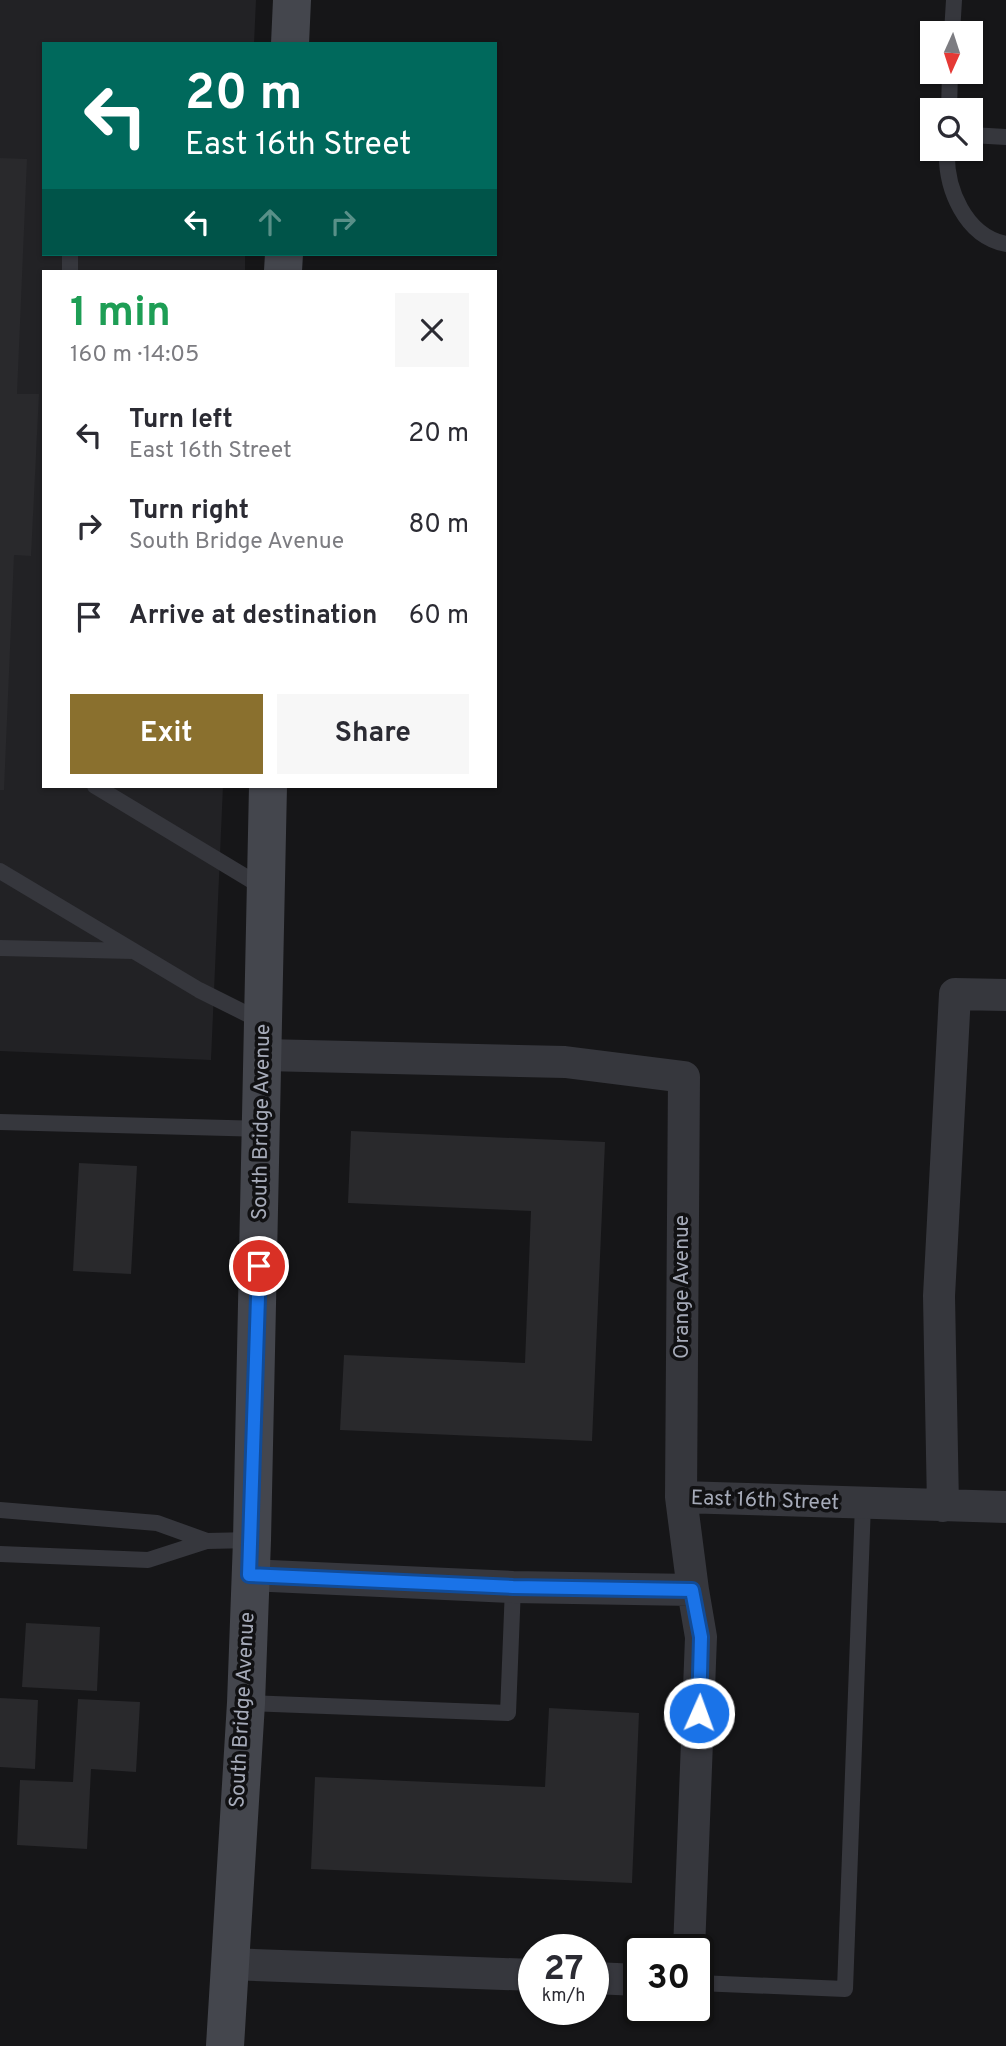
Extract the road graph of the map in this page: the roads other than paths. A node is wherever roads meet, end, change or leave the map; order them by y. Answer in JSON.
{"nodes":[{"id":1,"x":292,"y":0,"type":"edge"},
{"id":2,"x":954,"y":0,"type":"edge"},
{"id":3,"x":953,"y":21,"type":"edge"},
{"id":4,"x":290,"y":42,"type":"edge"},
{"id":5,"x":983,"y":136,"type":"edge"},
{"id":6,"x":1006,"y":137,"type":"edge"},
{"id":7,"x":946,"y":161,"type":"edge"},
{"id":8,"x":1006,"y":244,"type":"edge"},
{"id":9,"x":99,"y":788,"type":"edge"},
{"id":10,"x":268,"y":788,"type":"edge"},
{"id":11,"x":0,"y":871,"type":"edge"},
{"id":12,"x":265,"y":889,"type":"junction"},
{"id":13,"x":0,"y":948,"type":"edge"},
{"id":14,"x":136,"y":951,"type":"junction"},
{"id":15,"x":1006,"y":995,"type":"edge"},
{"id":16,"x":264,"y":1039,"type":"junction"},
{"id":17,"x":0,"y":1122,"type":"edge"},
{"id":18,"x":262,"y":1129,"type":"junction"},
{"id":19,"x":681,"y":1497,"type":"junction"},
{"id":20,"x":863,"y":1504,"type":"junction"},
{"id":21,"x":943,"y":1506,"type":"junction"},
{"id":22,"x":1006,"y":1507,"type":"edge"},
{"id":23,"x":0,"y":1510,"type":"edge"},
{"id":24,"x":207,"y":1541,"type":"junction"},
{"id":25,"x":0,"y":1554,"type":"edge"},
{"id":26,"x":251,"y":1558,"type":"junction"},
{"id":27,"x":513,"y":1587,"type":"junction"},
{"id":28,"x":692,"y":1590,"type":"junction"},
{"id":29,"x":246,"y":1703,"type":"junction"},
{"id":30,"x":690,"y":1934,"type":"edge"},
{"id":31,"x":228,"y":1964,"type":"junction"},
{"id":32,"x":518,"y":1974,"type":"edge"},
{"id":33,"x":714,"y":1984,"type":"edge"},
{"id":34,"x":225,"y":2046,"type":"edge"}],
"edges":[{"from":1,"to":4,"type":"street"},
{"from":2,"to":3,"type":"lane"},
{"from":5,"to":6,"type":"lane"},
{"from":7,"to":8,"type":"lane"},
{"from":9,"to":12,"type":"lane"},
{"from":10,"to":12,"type":"street","name":"South Bridge Avenue"},
{"from":11,"to":14,"type":"lane"},
{"from":12,"to":16,"type":"street","name":"South Bridge Avenue"},
{"from":13,"to":14,"type":"lane"},
{"from":14,"to":16,"type":"lane"},
{"from":15,"to":21,"type":"street"},
{"from":16,"to":18,"type":"street","name":"South Bridge Avenue"},
{"from":16,"to":19,"type":"street","name":"Orange Avenue"},
{"from":17,"to":18,"type":"lane"},
{"from":18,"to":26,"type":"street","name":"South Bridge Avenue"},
{"from":19,"to":20,"type":"street","name":"East 16th Street"},
{"from":19,"to":28,"type":"street","name":"East 16th Street"},
{"from":20,"to":21,"type":"street","name":"East 16th Street"},
{"from":20,"to":33,"type":"lane"},
{"from":21,"to":22,"type":"street","name":"East 16th Street"},
{"from":23,"to":24,"type":"lane"},
{"from":24,"to":25,"type":"lane"},
{"from":24,"to":26,"type":"lane"},
{"from":26,"to":27,"type":"street"},
{"from":26,"to":29,"type":"street","name":"South Bridge Avenue"},
{"from":27,"to":28,"type":"street"},
{"from":27,"to":29,"type":"lane"},
{"from":28,"to":30,"type":"street","name":"East 16th Street"},
{"from":29,"to":31,"type":"street","name":"South Bridge Avenue"},
{"from":31,"to":32,"type":"street"},
{"from":31,"to":34,"type":"street","name":"South Bridge Avenue"}]}
